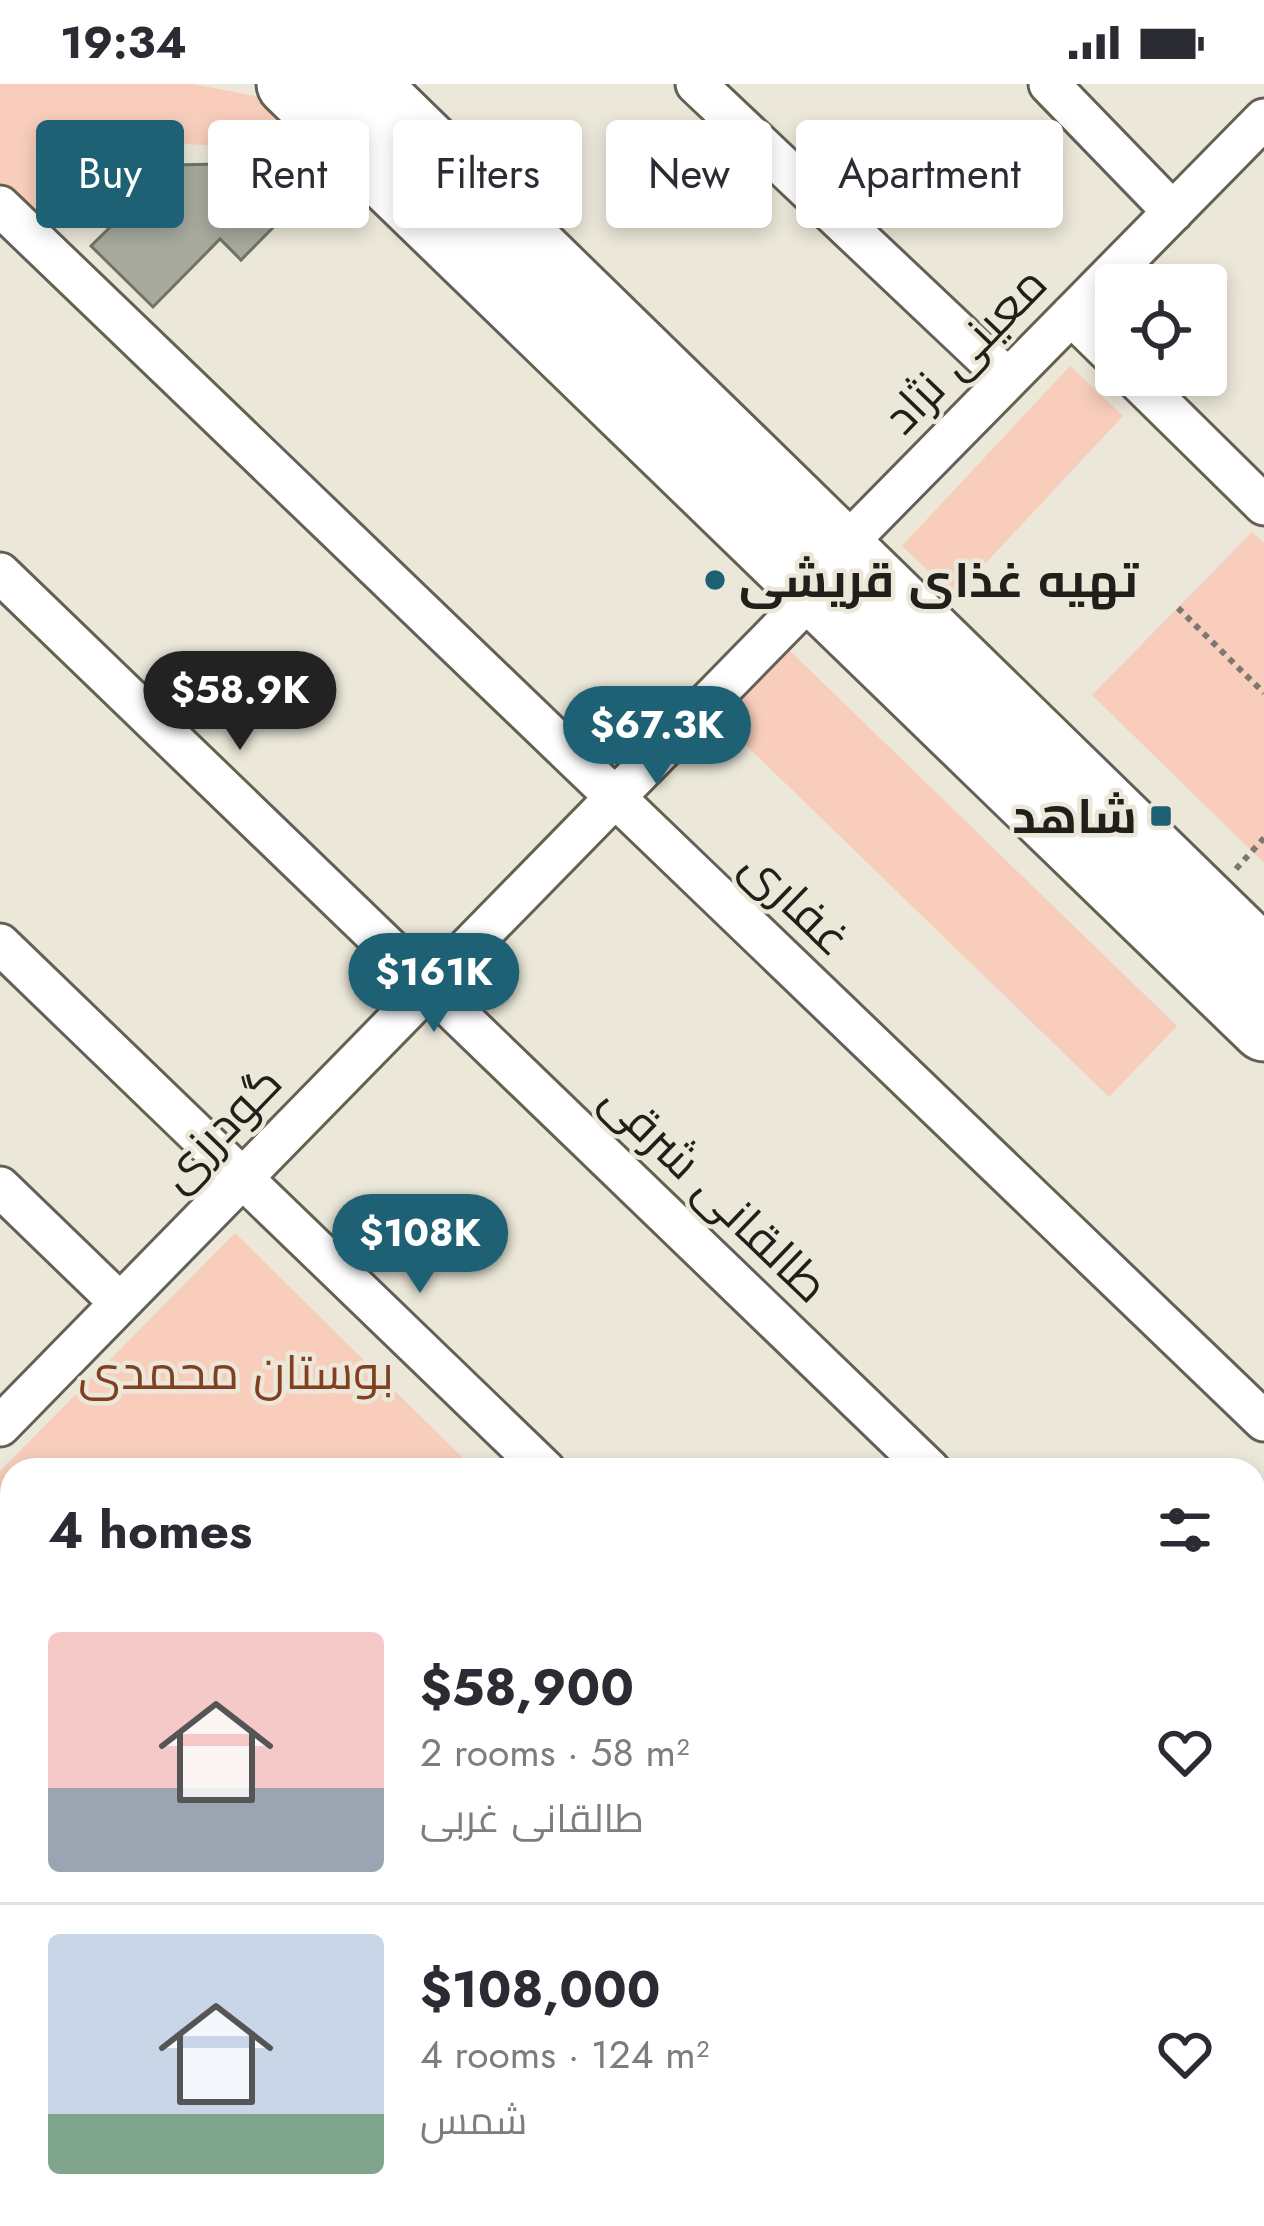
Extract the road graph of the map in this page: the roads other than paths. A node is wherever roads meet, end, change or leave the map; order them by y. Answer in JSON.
{"nodes":[{"id":1,"x":366,"y":84,"type":"edge"},
{"id":2,"x":696,"y":84,"type":"edge"},
{"id":3,"x":1049,"y":84,"type":"edge"},
{"id":4,"x":286,"y":88,"type":"edge"},
{"id":5,"x":1264,"y":120,"type":"edge"},
{"id":6,"x":0,"y":206,"type":"edge"},
{"id":7,"x":1173,"y":212,"type":"junction"},
{"id":8,"x":1071,"y":315,"type":"junction"},
{"id":9,"x":1095,"y":338,"type":"edge"},
{"id":10,"x":1008,"y":379,"type":"junction"},
{"id":11,"x":1153,"y":396,"type":"edge"},
{"id":12,"x":1264,"y":505,"type":"edge"},
{"id":13,"x":828,"y":571,"type":"junction"},
{"id":14,"x":0,"y":573,"type":"edge"},
{"id":15,"x":614,"y":798,"type":"junction"},
{"id":16,"x":0,"y":944,"type":"edge"},
{"id":17,"x":1264,"y":960,"type":"edge"},
{"id":18,"x":428,"y":988,"type":"junction"},
{"id":19,"x":1264,"y":1029,"type":"edge"},
{"id":20,"x":244,"y":1177,"type":"junction"},
{"id":21,"x":0,"y":1187,"type":"edge"},
{"id":22,"x":120,"y":1303,"type":"junction"},
{"id":23,"x":1264,"y":1421,"type":"edge"},
{"id":24,"x":0,"y":1426,"type":"edge"},
{"id":25,"x":533,"y":1458,"type":"edge"},
{"id":26,"x":918,"y":1458,"type":"edge"}],
"edges":[{"from":1,"to":13,"type":"main road"},
{"from":2,"to":10,"type":"street"},
{"from":3,"to":7,"type":"street"},
{"from":4,"to":13,"type":"main road"},
{"from":5,"to":7,"type":"street","name":"معینی نژاد"},
{"from":6,"to":15,"type":"street","name":"غفاری"},
{"from":7,"to":8,"type":"street","name":"معینی نژاد"},
{"from":8,"to":9,"type":"street"},
{"from":8,"to":10,"type":"street","name":"معینی نژاد"},
{"from":10,"to":13,"type":"street","name":"معینی نژاد"},
{"from":11,"to":12,"type":"street"},
{"from":13,"to":15,"type":"street","name":"گودرزی"},
{"from":13,"to":17,"type":"main road"},
{"from":13,"to":19,"type":"main road"},
{"from":14,"to":18,"type":"street","name":"طالقانی شرقی"},
{"from":15,"to":18,"type":"street","name":"گودرزی"},
{"from":15,"to":23,"type":"street","name":"غفاری"},
{"from":16,"to":20,"type":"street"},
{"from":18,"to":20,"type":"street","name":"گودرزی"},
{"from":18,"to":26,"type":"street","name":"طالقانی شرقی"},
{"from":20,"to":22,"type":"street","name":"گودرزی"},
{"from":20,"to":25,"type":"street"},
{"from":21,"to":22,"type":"street"},
{"from":22,"to":24,"type":"street","name":"گودرزی"}]}
